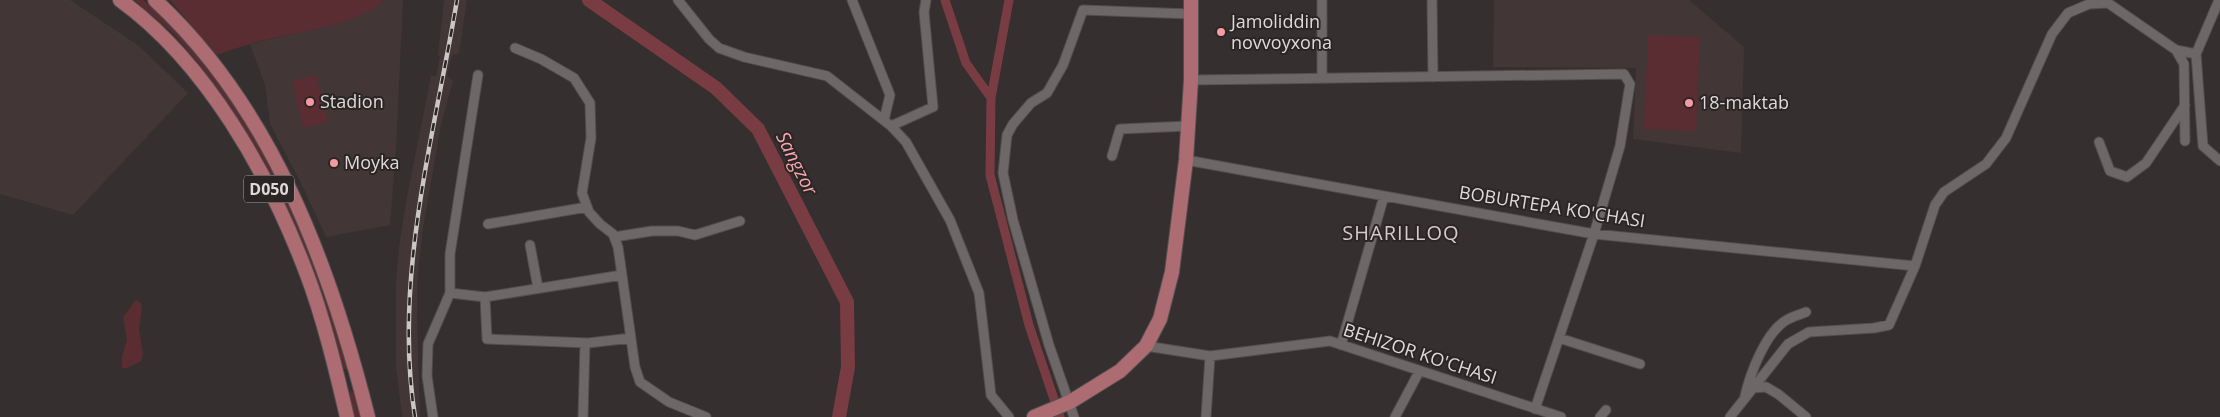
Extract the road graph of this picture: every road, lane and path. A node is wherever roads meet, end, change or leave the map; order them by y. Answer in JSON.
{"nodes":[{"id":1,"x":120,"y":0,"type":"edge"},
{"id":2,"x":155,"y":0,"type":"edge"},
{"id":3,"x":678,"y":0,"type":"edge"},
{"id":4,"x":852,"y":0,"type":"edge"},
{"id":5,"x":926,"y":0,"type":"edge"},
{"id":6,"x":1191,"y":0,"type":"edge"},
{"id":7,"x":1322,"y":0,"type":"edge"},
{"id":8,"x":1432,"y":0,"type":"edge"},
{"id":9,"x":2219,"y":0,"type":"edge"},
{"id":10,"x":2116,"y":4,"type":"edge"},
{"id":11,"x":1191,"y":14,"type":"junction"},
{"id":12,"x":515,"y":48,"type":"dead end"},
{"id":13,"x":2176,"y":50,"type":"junction"},
{"id":14,"x":2196,"y":54,"type":"junction"},
{"id":15,"x":478,"y":74,"type":"dead end"},
{"id":16,"x":1433,"y":77,"type":"junction"},
{"id":17,"x":1322,"y":78,"type":"junction"},
{"id":18,"x":1192,"y":80,"type":"junction"},
{"id":19,"x":2185,"y":105,"type":"junction"},
{"id":20,"x":887,"y":123,"type":"junction"},
{"id":21,"x":1188,"y":126,"type":"junction"},
{"id":22,"x":2185,"y":141,"type":"dead end"},
{"id":23,"x":2099,"y":142,"type":"dead end"},
{"id":24,"x":1112,"y":156,"type":"dead end"},
{"id":25,"x":1186,"y":160,"type":"junction"},
{"id":26,"x":2220,"y":161,"type":"edge"},
{"id":27,"x":1384,"y":196,"type":"junction"},
{"id":28,"x":587,"y":207,"type":"junction"},
{"id":29,"x":740,"y":221,"type":"dead end"},
{"id":30,"x":488,"y":224,"type":"dead end"},
{"id":31,"x":1594,"y":234,"type":"junction"},
{"id":32,"x":614,"y":237,"type":"junction"},
{"id":33,"x":530,"y":245,"type":"dead end"},
{"id":34,"x":1915,"y":266,"type":"junction"},
{"id":35,"x":622,"y":275,"type":"junction"},
{"id":36,"x":538,"y":288,"type":"junction"},
{"id":37,"x":450,"y":293,"type":"junction"},
{"id":38,"x":485,"y":297,"type":"junction"},
{"id":39,"x":1806,"y":312,"type":"dead end"},
{"id":40,"x":631,"y":338,"type":"junction"},
{"id":41,"x":1559,"y":338,"type":"junction"},
{"id":42,"x":585,"y":343,"type":"junction"},
{"id":43,"x":1342,"y":345,"type":"junction"},
{"id":44,"x":1146,"y":346,"type":"junction"},
{"id":45,"x":1210,"y":356,"type":"junction"},
{"id":46,"x":1640,"y":364,"type":"dead end"},
{"id":47,"x":1419,"y":372,"type":"junction"},
{"id":48,"x":357,"y":374,"type":"junction"},
{"id":49,"x":338,"y":380,"type":"junction"},
{"id":50,"x":1753,"y":388,"type":"junction"},
{"id":51,"x":1744,"y":398,"type":"junction"},
{"id":52,"x":1070,"y":402,"type":"junction"},
{"id":53,"x":1535,"y":409,"type":"junction"},
{"id":54,"x":1037,"y":416,"type":"edge"},
{"id":55,"x":347,"y":417,"type":"edge"},
{"id":56,"x":368,"y":417,"type":"edge"},
{"id":57,"x":433,"y":417,"type":"edge"},
{"id":58,"x":583,"y":417,"type":"edge"},
{"id":59,"x":706,"y":417,"type":"edge"},
{"id":60,"x":1009,"y":417,"type":"edge"},
{"id":61,"x":1074,"y":417,"type":"edge"},
{"id":62,"x":1206,"y":417,"type":"edge"},
{"id":63,"x":1395,"y":417,"type":"edge"},
{"id":64,"x":1562,"y":417,"type":"edge"},
{"id":65,"x":1730,"y":417,"type":"edge"},
{"id":66,"x":1806,"y":417,"type":"edge"}],
"edges":[{"from":1,"to":49,"type":"main road","number":"D050"},
{"from":2,"to":48,"type":"main road","number":"D050"},
{"from":3,"to":20,"type":"street"},
{"from":4,"to":20,"type":"street"},
{"from":5,"to":20,"type":"street"},
{"from":6,"to":11,"type":"main road"},
{"from":7,"to":17,"type":"street"},
{"from":8,"to":16,"type":"street"},
{"from":9,"to":14,"type":"street"},
{"from":10,"to":13,"type":"street"},
{"from":10,"to":34,"type":"street"},
{"from":11,"to":18,"type":"main road"},
{"from":11,"to":52,"type":"street"},
{"from":12,"to":28,"type":"street"},
{"from":13,"to":14,"type":"street"},
{"from":13,"to":19,"type":"street"},
{"from":14,"to":26,"type":"street"},
{"from":15,"to":37,"type":"street"},
{"from":16,"to":17,"type":"street"},
{"from":16,"to":31,"type":"street"},
{"from":17,"to":18,"type":"street"},
{"from":18,"to":21,"type":"main road"},
{"from":19,"to":22,"type":"street"},
{"from":19,"to":23,"type":"street"},
{"from":20,"to":60,"type":"street"},
{"from":21,"to":24,"type":"street"},
{"from":21,"to":25,"type":"main road"},
{"from":25,"to":27,"type":"street","name":"BOBURTEPA KO'CHASI"},
{"from":25,"to":44,"type":"main road"},
{"from":27,"to":31,"type":"street","name":"BOBURTEPA KO'CHASI"},
{"from":27,"to":43,"type":"street"},
{"from":28,"to":30,"type":"street"},
{"from":28,"to":32,"type":"street"},
{"from":29,"to":32,"type":"street"},
{"from":31,"to":34,"type":"street","name":"BOBURTEPA KO'CHASI"},
{"from":31,"to":41,"type":"street"},
{"from":32,"to":35,"type":"street"},
{"from":33,"to":36,"type":"street"},
{"from":34,"to":50,"type":"street"},
{"from":35,"to":36,"type":"street"},
{"from":35,"to":40,"type":"street"},
{"from":36,"to":38,"type":"street"},
{"from":37,"to":38,"type":"street"},
{"from":37,"to":57,"type":"street"},
{"from":38,"to":42,"type":"street"},
{"from":39,"to":51,"type":"street"},
{"from":40,"to":42,"type":"street"},
{"from":40,"to":59,"type":"street"},
{"from":41,"to":46,"type":"street"},
{"from":41,"to":53,"type":"street"},
{"from":42,"to":58,"type":"street"},
{"from":43,"to":45,"type":"street","name":"BEHIZOR KO'CHASI"},
{"from":43,"to":47,"type":"street","name":"BEHIZOR KO'CHASI"},
{"from":44,"to":45,"type":"street","name":"BEHIZOR KO'CHASI"},
{"from":44,"to":52,"type":"main road"},
{"from":45,"to":62,"type":"street"},
{"from":47,"to":53,"type":"street","name":"BEHIZOR KO'CHASI"},
{"from":47,"to":63,"type":"street"},
{"from":48,"to":49,"type":"main road"},
{"from":48,"to":56,"type":"main road","number":"D050"},
{"from":49,"to":55,"type":"main road","number":"D050"},
{"from":50,"to":51,"type":"street"},
{"from":50,"to":66,"type":"street"},
{"from":51,"to":65,"type":"street"},
{"from":52,"to":54,"type":"main road"},
{"from":52,"to":61,"type":"street"},
{"from":53,"to":64,"type":"street","name":"BEHIZOR KO'CHASI"}]}
